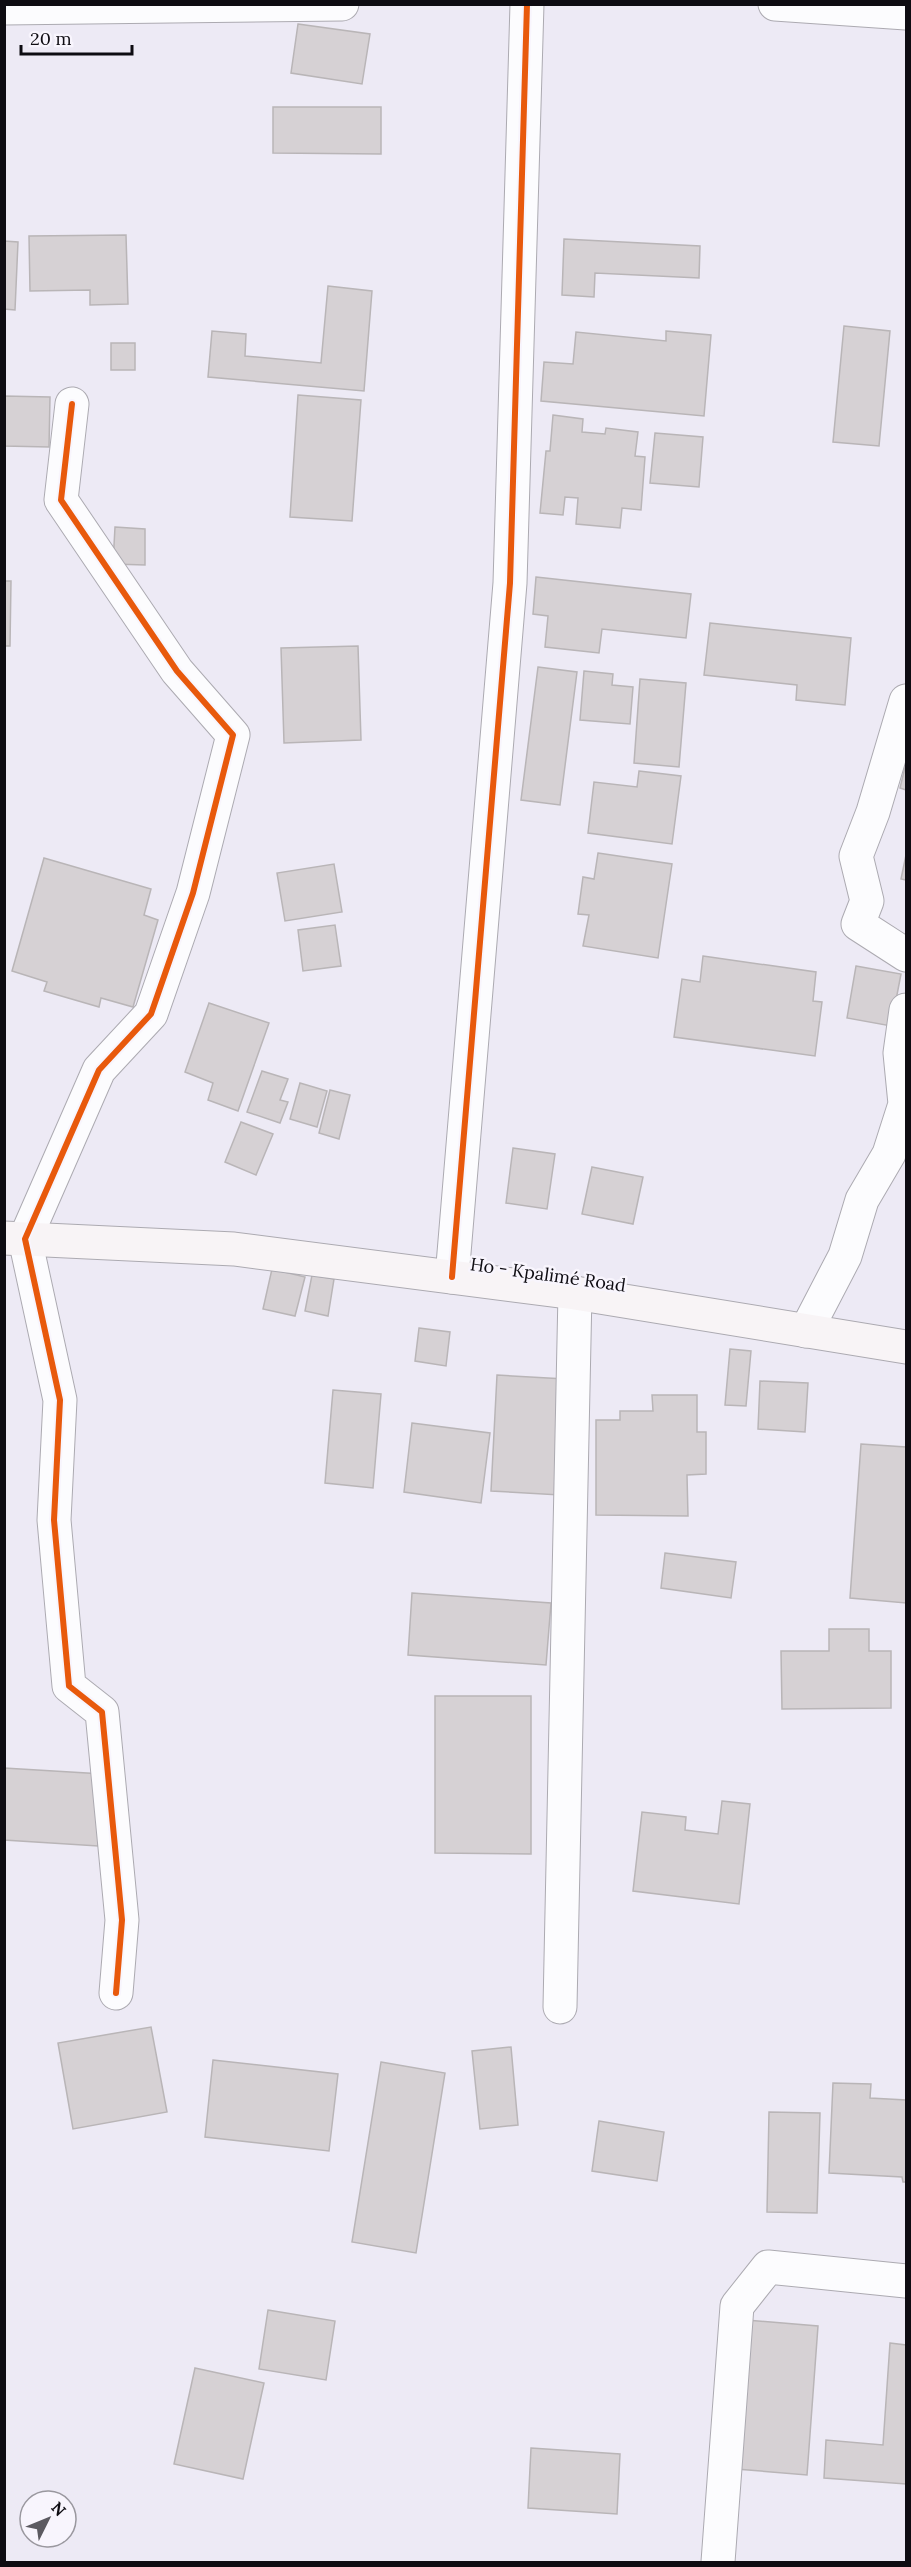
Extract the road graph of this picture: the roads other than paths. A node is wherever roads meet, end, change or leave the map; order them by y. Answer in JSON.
{"nodes":[{"id":1,"x":342,"y":4,"type":"edge"},
{"id":2,"x":527,"y":4,"type":"edge"},
{"id":3,"x":775,"y":4,"type":"edge"},
{"id":4,"x":4,"y":8,"type":"edge"},
{"id":5,"x":906,"y":13,"type":"edge"},
{"id":6,"x":72,"y":404,"type":"dead end"},
{"id":7,"x":906,"y":701,"type":"edge"},
{"id":8,"x":906,"y":955,"type":"edge"},
{"id":9,"x":906,"y":1010,"type":"edge"},
{"id":10,"x":15,"y":1238,"type":"edge"},
{"id":11,"x":452,"y":1277,"type":"junction"},
{"id":12,"x":575,"y":1293,"type":"junction"},
{"id":13,"x":806,"y":1331,"type":"junction"},
{"id":14,"x":906,"y":1347,"type":"edge"},
{"id":15,"x":116,"y":1993,"type":"dead end"},
{"id":16,"x":560,"y":2007,"type":"dead end"},
{"id":17,"x":906,"y":2281,"type":"edge"},
{"id":18,"x":718,"y":2562,"type":"edge"}],
"edges":[{"from":1,"to":4,"type":"street"},
{"from":2,"to":11,"type":"street"},
{"from":3,"to":5,"type":"street"},
{"from":6,"to":10,"type":"street"},
{"from":7,"to":8,"type":"street"},
{"from":9,"to":13,"type":"street"},
{"from":10,"to":11,"type":"main road","name":"Ho - Kpalimé Road"},
{"from":10,"to":15,"type":"street"},
{"from":11,"to":12,"type":"main road","name":"Ho - Kpalimé Road"},
{"from":12,"to":13,"type":"main road","name":"Ho - Kpalimé Road"},
{"from":12,"to":16,"type":"street"},
{"from":13,"to":14,"type":"main road","name":"Ho - Kpalimé Road"},
{"from":17,"to":18,"type":"street"}]}
